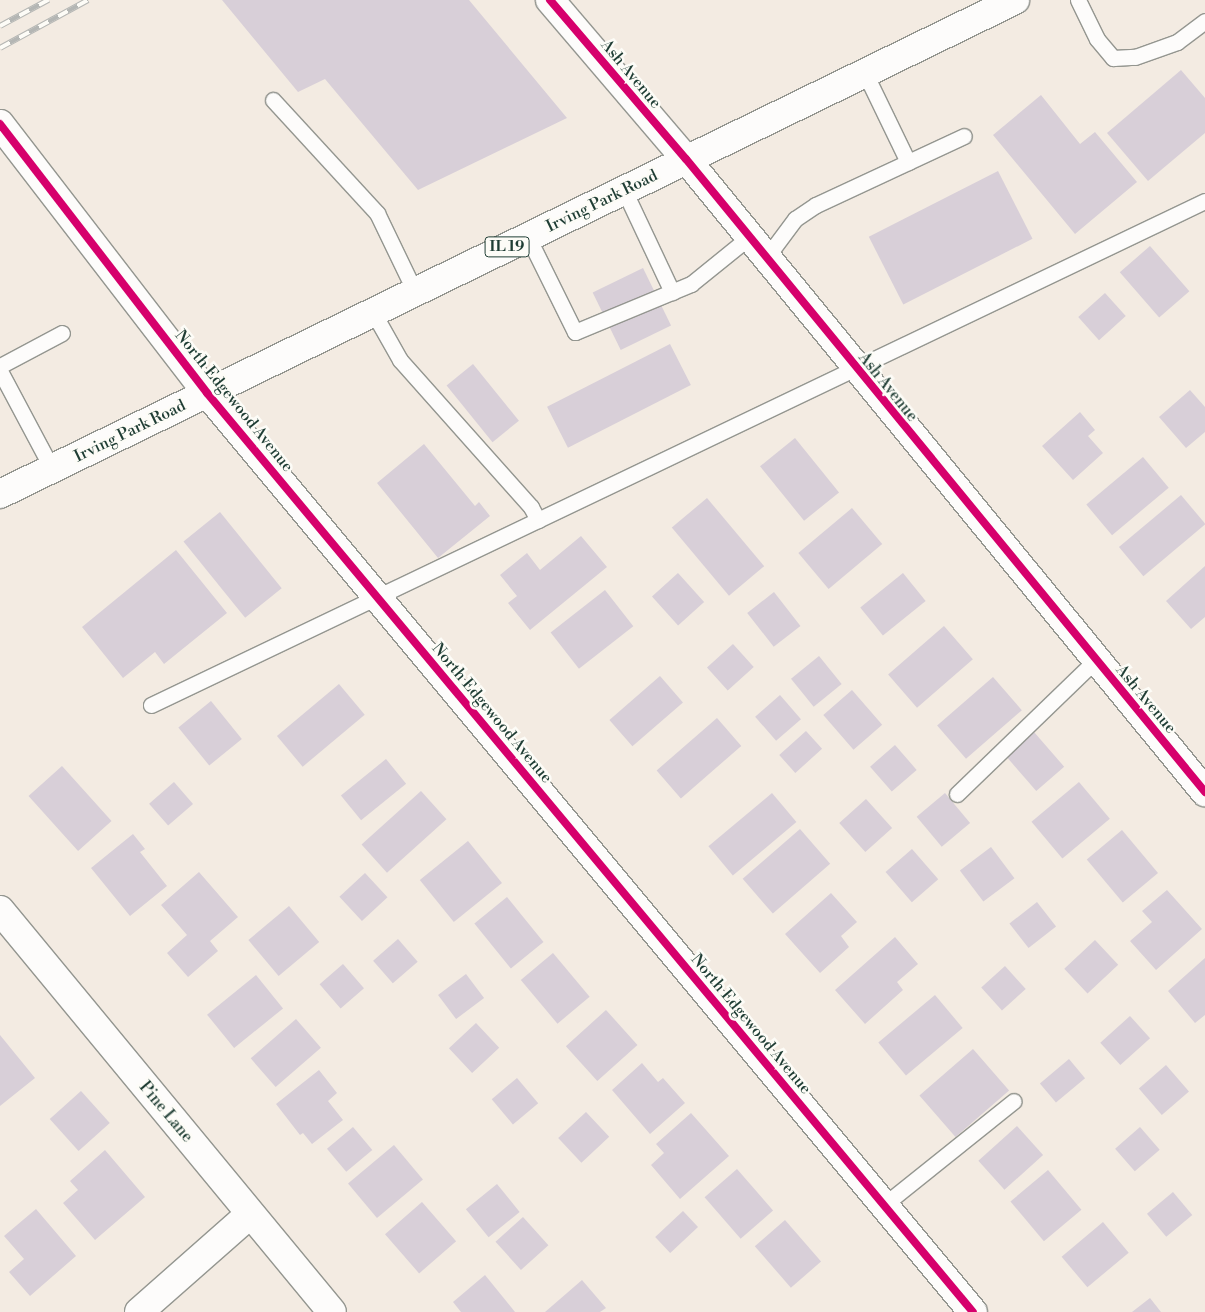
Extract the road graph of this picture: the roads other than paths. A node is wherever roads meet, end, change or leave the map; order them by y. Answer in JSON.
{"nodes":[{"id":1,"x":550,"y":0,"type":"edge"},
{"id":2,"x":1015,"y":0,"type":"edge"},
{"id":3,"x":1078,"y":0,"type":"edge"},
{"id":4,"x":1205,"y":21,"type":"edge"},
{"id":5,"x":865,"y":73,"type":"junction"},
{"id":6,"x":273,"y":100,"type":"dead end"},
{"id":7,"x":0,"y":124,"type":"edge"},
{"id":8,"x":964,"y":136,"type":"dead end"},
{"id":9,"x":686,"y":160,"type":"junction"},
{"id":10,"x":908,"y":162,"type":"junction"},
{"id":11,"x":624,"y":190,"type":"junction"},
{"id":12,"x":1205,"y":201,"type":"edge"},
{"id":13,"x":528,"y":236,"type":"junction"},
{"id":14,"x":749,"y":237,"type":"junction"},
{"id":15,"x":766,"y":258,"type":"junction"},
{"id":16,"x":415,"y":292,"type":"junction"},
{"id":17,"x":672,"y":292,"type":"junction"},
{"id":18,"x":373,"y":312,"type":"junction"},
{"id":19,"x":62,"y":333,"type":"dead end"},
{"id":20,"x":0,"y":366,"type":"edge"},
{"id":21,"x":855,"y":369,"type":"junction"},
{"id":22,"x":0,"y":371,"type":"edge"},
{"id":23,"x":207,"y":393,"type":"junction"},
{"id":24,"x":52,"y":469,"type":"junction"},
{"id":25,"x":0,"y":494,"type":"edge"},
{"id":26,"x":538,"y":520,"type":"junction"},
{"id":27,"x":377,"y":596,"type":"junction"},
{"id":28,"x":1096,"y":660,"type":"junction"},
{"id":29,"x":151,"y":705,"type":"dead end"},
{"id":30,"x":1205,"y":792,"type":"edge"},
{"id":31,"x":957,"y":794,"type":"dead end"},
{"id":32,"x":0,"y":910,"type":"edge"},
{"id":33,"x":1014,"y":1101,"type":"dead end"},
{"id":34,"x":884,"y":1205,"type":"junction"},
{"id":35,"x":250,"y":1214,"type":"junction"},
{"id":36,"x":139,"y":1312,"type":"edge"},
{"id":37,"x":332,"y":1312,"type":"edge"},
{"id":38,"x":973,"y":1312,"type":"edge"}],
"edges":[{"from":1,"to":9,"type":"street","name":"Ash Avenue"},
{"from":2,"to":5,"type":"street","name":"Irving Park Road","number":"IL 19"},
{"from":3,"to":4,"type":"lane"},
{"from":5,"to":9,"type":"street","name":"Irving Park Road","number":"IL 19"},
{"from":5,"to":10,"type":"lane"},
{"from":6,"to":16,"type":"lane"},
{"from":7,"to":23,"type":"street","name":"North Edgewood Avenue"},
{"from":8,"to":10,"type":"lane"},
{"from":9,"to":11,"type":"street","name":"Irving Park Road","number":"IL 19"},
{"from":9,"to":14,"type":"street","name":"Ash Avenue"},
{"from":10,"to":15,"type":"lane"},
{"from":11,"to":13,"type":"street","name":"Irving Park Road","number":"IL 19"},
{"from":11,"to":17,"type":"lane"},
{"from":12,"to":21,"type":"lane"},
{"from":13,"to":16,"type":"street","name":"Irving Park Road","number":"IL 19"},
{"from":13,"to":17,"type":"lane"},
{"from":14,"to":15,"type":"street","name":"Ash Avenue"},
{"from":14,"to":17,"type":"lane"},
{"from":15,"to":21,"type":"street","name":"Ash Avenue"},
{"from":16,"to":18,"type":"street","name":"Irving Park Road","number":"IL 19"},
{"from":18,"to":23,"type":"street","name":"Irving Park Road","number":"IL 19"},
{"from":18,"to":26,"type":"lane"},
{"from":19,"to":20,"type":"lane"},
{"from":21,"to":26,"type":"lane"},
{"from":21,"to":28,"type":"street","name":"Ash Avenue"},
{"from":22,"to":24,"type":"lane"},
{"from":23,"to":24,"type":"street","name":"Irving Park Road","number":"IL 19"},
{"from":23,"to":27,"type":"street","name":"North Edgewood Avenue"},
{"from":24,"to":25,"type":"street","name":"Irving Park Road","number":"IL 19"},
{"from":26,"to":27,"type":"lane"},
{"from":27,"to":29,"type":"lane"},
{"from":27,"to":34,"type":"street","name":"North Edgewood Avenue"},
{"from":28,"to":30,"type":"street","name":"Ash Avenue"},
{"from":28,"to":31,"type":"lane"},
{"from":32,"to":35,"type":"street","name":"Pine Lane"},
{"from":33,"to":34,"type":"lane"},
{"from":34,"to":38,"type":"street","name":"North Edgewood Avenue"},
{"from":35,"to":36,"type":"street"},
{"from":35,"to":37,"type":"street","name":"Pine Lane"}]}
